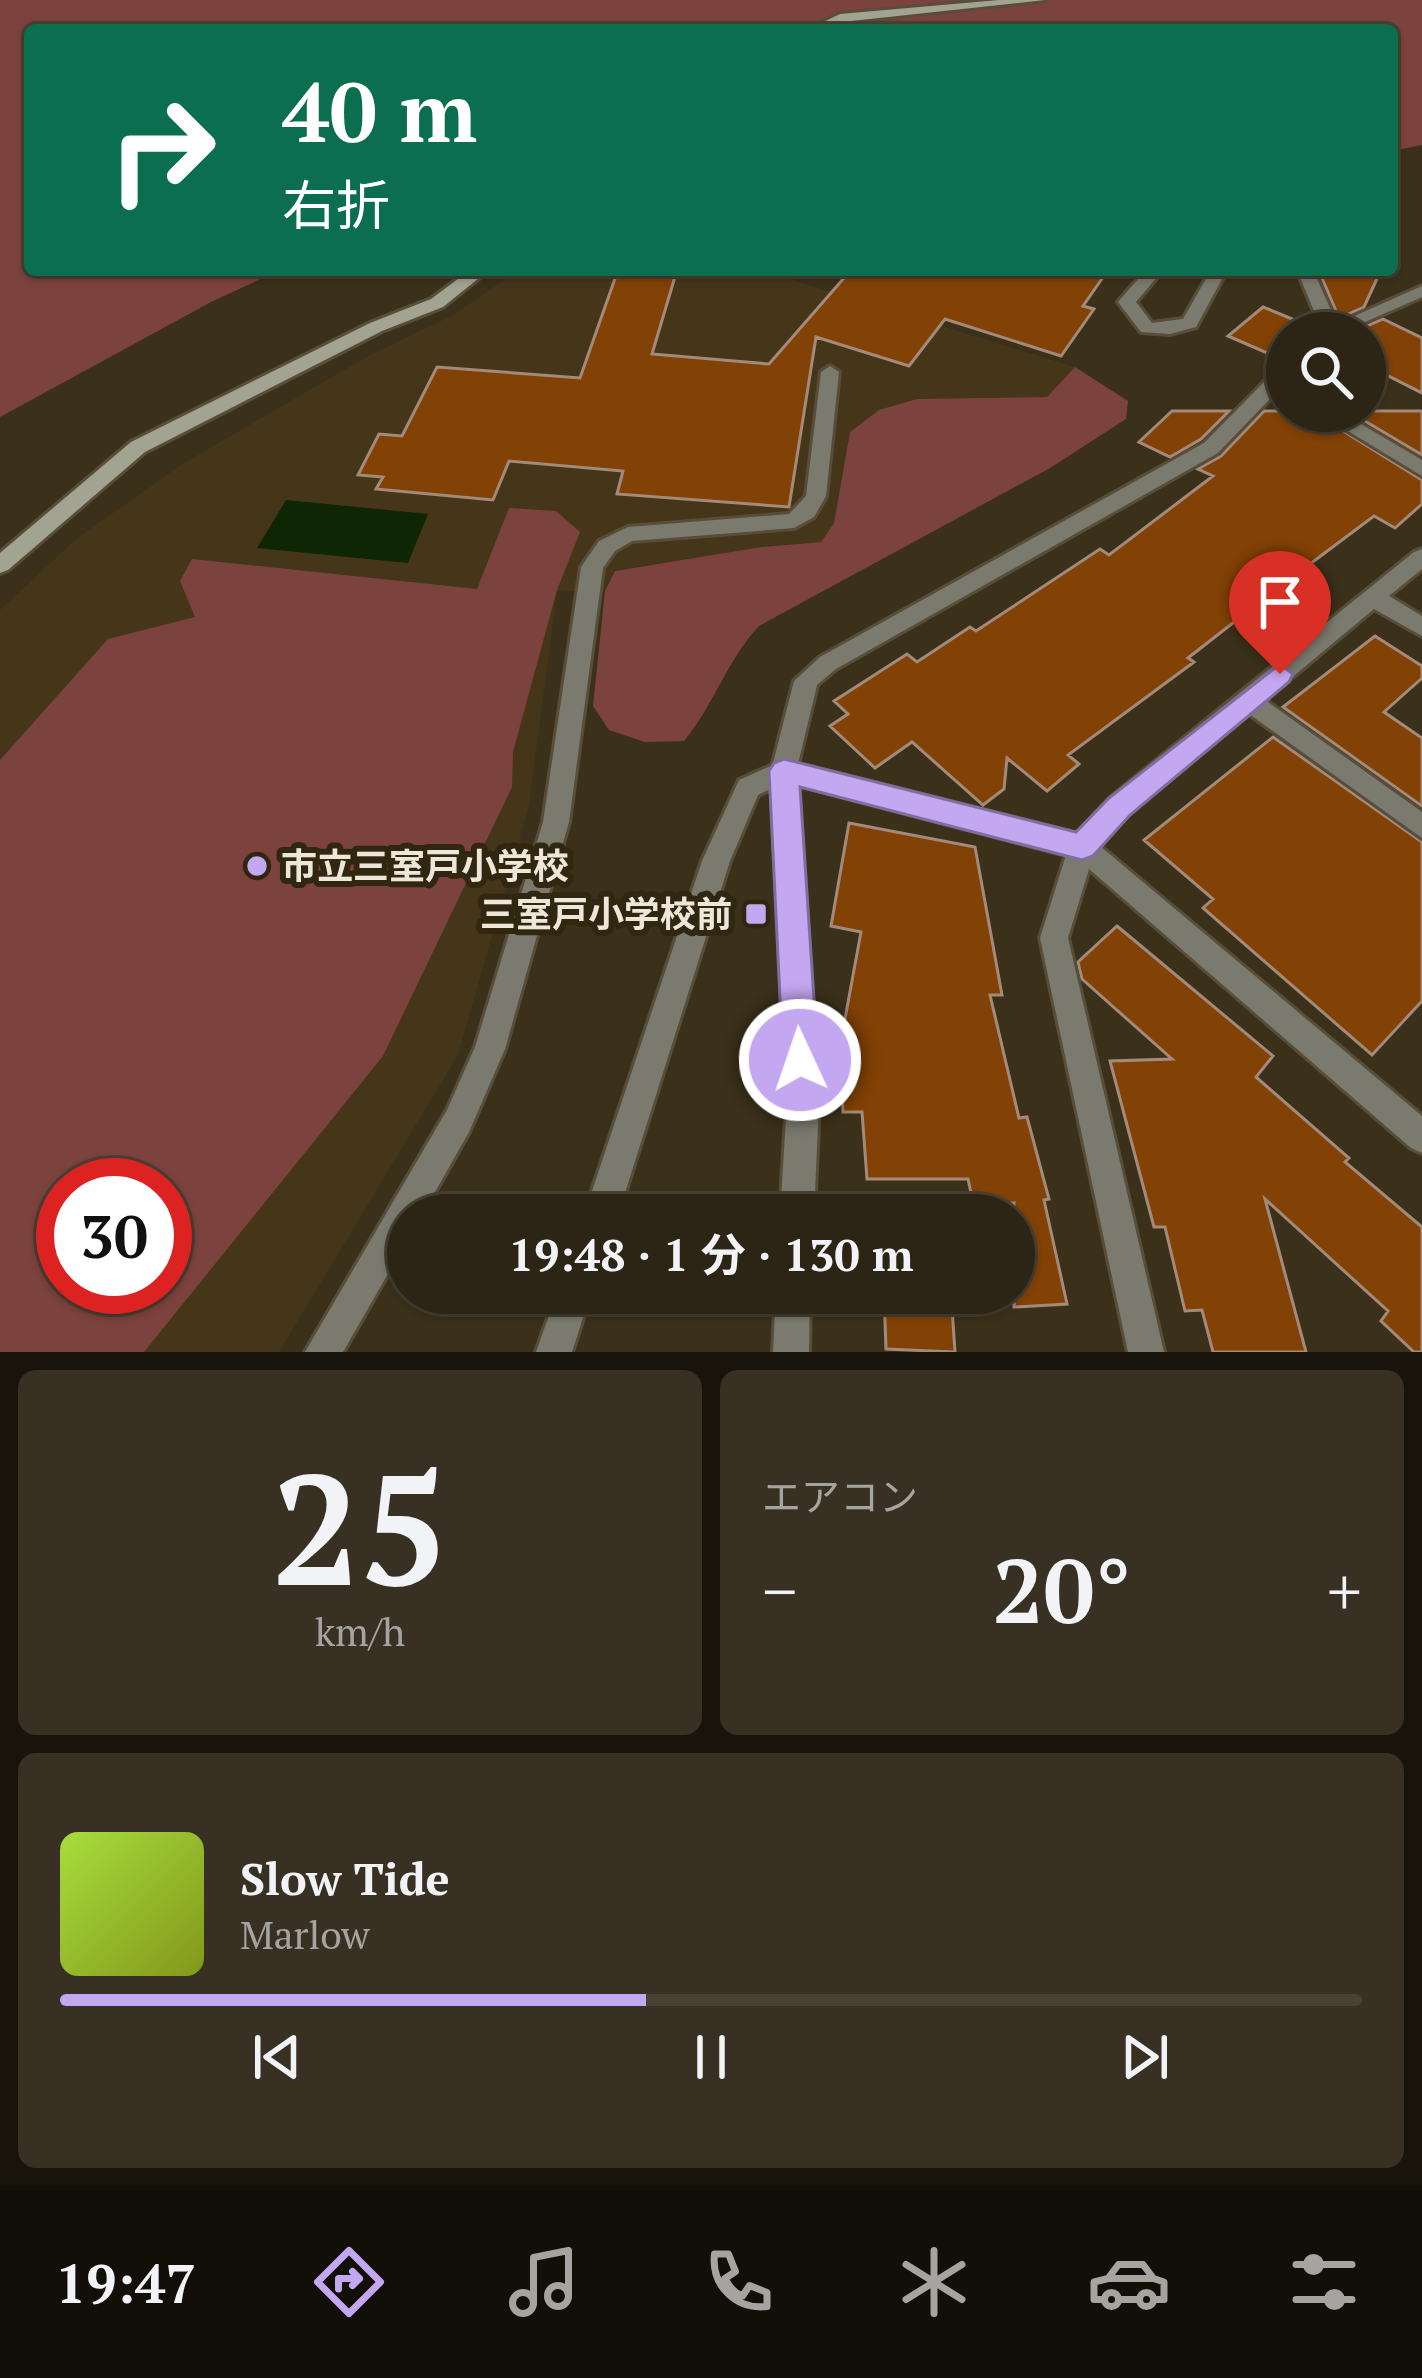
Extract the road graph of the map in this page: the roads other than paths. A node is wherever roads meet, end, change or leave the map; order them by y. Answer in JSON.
{"nodes":[{"id":1,"x":1040,"y":0,"type":"edge"},
{"id":2,"x":826,"y":24,"type":"edge"},
{"id":3,"x":473,"y":276,"type":"edge"},
{"id":4,"x":1150,"y":276,"type":"edge"},
{"id":5,"x":1217,"y":276,"type":"edge"},
{"id":6,"x":1307,"y":276,"type":"edge"},
{"id":7,"x":1422,"y":291,"type":"edge"},
{"id":8,"x":1320,"y":312,"type":"edge"},
{"id":9,"x":1371,"y":312,"type":"edge"},
{"id":10,"x":830,"y":372,"type":"dead end"},
{"id":11,"x":1266,"y":396,"type":"edge"},
{"id":12,"x":1360,"y":432,"type":"edge"},
{"id":13,"x":1422,"y":469,"type":"edge"},
{"id":14,"x":1422,"y":557,"type":"edge"},
{"id":15,"x":0,"y":566,"type":"edge"},
{"id":16,"x":1373,"y":597,"type":"junction"},
{"id":17,"x":1422,"y":627,"type":"edge"},
{"id":18,"x":1248,"y":700,"type":"junction"},
{"id":19,"x":784,"y":771,"type":"junction"},
{"id":20,"x":1422,"y":827,"type":"edge"},
{"id":21,"x":1082,"y":847,"type":"junction"},
{"id":22,"x":1422,"y":1137,"type":"edge"},
{"id":23,"x":608,"y":1194,"type":"edge"},
{"id":24,"x":798,"y":1194,"type":"edge"},
{"id":25,"x":567,"y":1314,"type":"edge"},
{"id":26,"x":793,"y":1314,"type":"edge"},
{"id":27,"x":322,"y":1352,"type":"edge"},
{"id":28,"x":554,"y":1352,"type":"edge"},
{"id":29,"x":790,"y":1352,"type":"edge"},
{"id":30,"x":1146,"y":1352,"type":"edge"}],
"edges":[{"from":1,"to":2,"type":"street"},
{"from":3,"to":15,"type":"street"},
{"from":4,"to":5,"type":"street"},
{"from":6,"to":8,"type":"street"},
{"from":7,"to":9,"type":"street"},
{"from":10,"to":27,"type":"street"},
{"from":11,"to":19,"type":"street"},
{"from":12,"to":13,"type":"street"},
{"from":14,"to":16,"type":"street"},
{"from":16,"to":17,"type":"street"},
{"from":16,"to":18,"type":"street"},
{"from":18,"to":20,"type":"street"},
{"from":18,"to":21,"type":"street"},
{"from":19,"to":21,"type":"street"},
{"from":19,"to":23,"type":"street"},
{"from":19,"to":24,"type":"street"},
{"from":21,"to":22,"type":"street"},
{"from":21,"to":30,"type":"street"},
{"from":25,"to":28,"type":"street"},
{"from":26,"to":29,"type":"street"}]}
